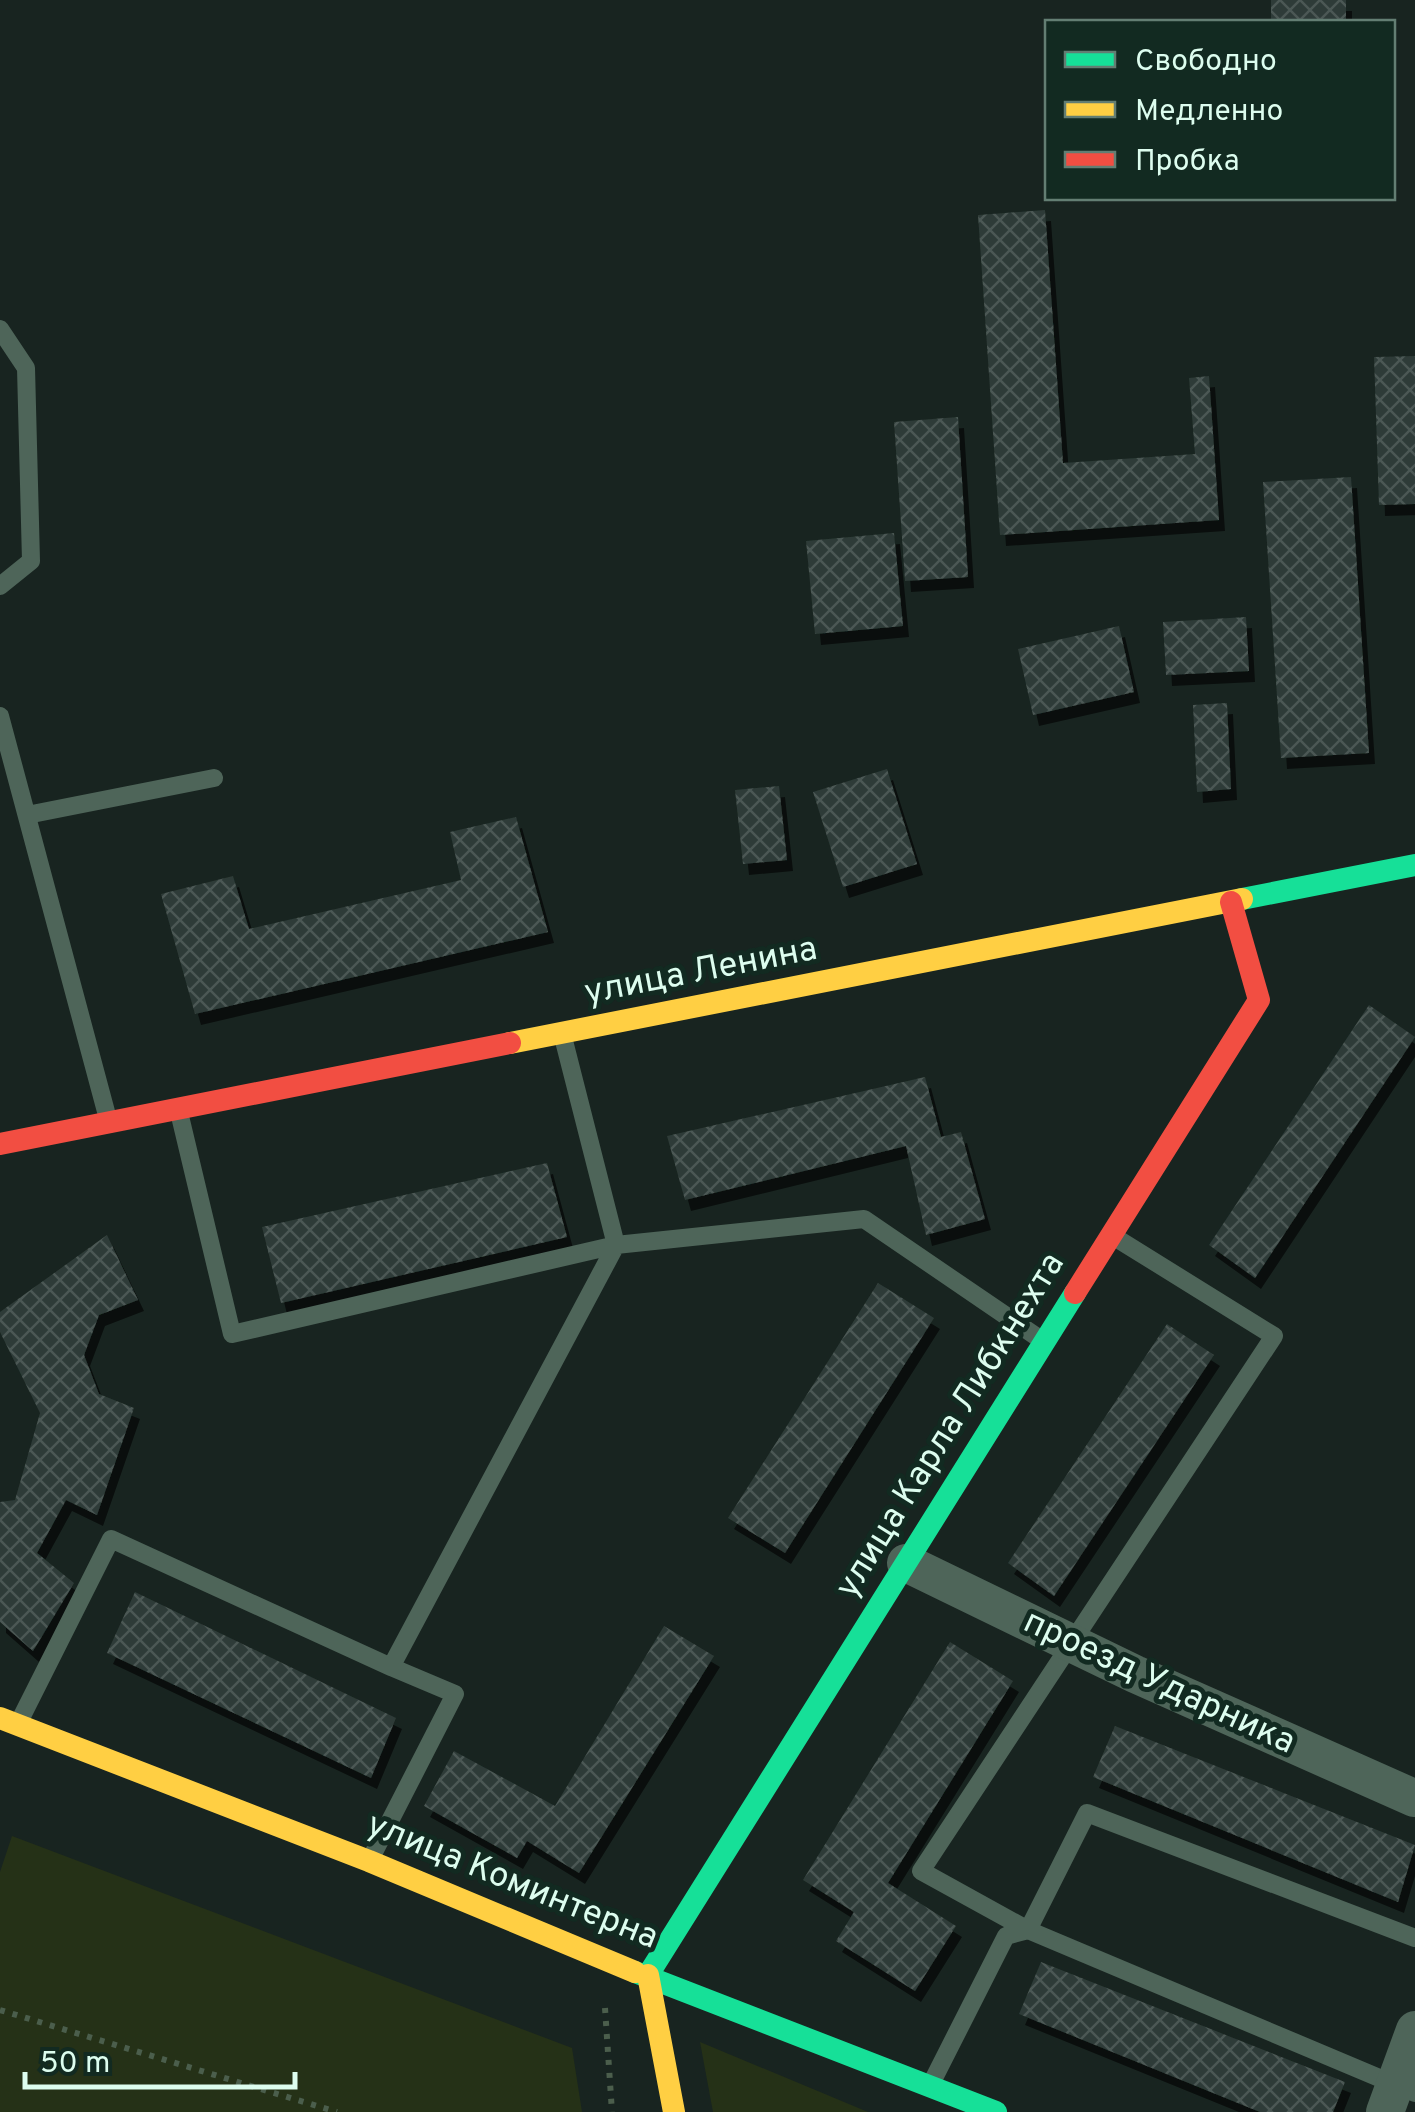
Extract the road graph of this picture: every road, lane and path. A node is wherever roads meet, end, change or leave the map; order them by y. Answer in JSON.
{"nodes":[{"id":1,"x":0,"y":329,"type":"edge"},
{"id":2,"x":0,"y":586,"type":"edge"},
{"id":3,"x":0,"y":716,"type":"edge"},
{"id":4,"x":214,"y":778,"type":"dead end"},
{"id":5,"x":27,"y":814,"type":"junction"},
{"id":6,"x":1415,"y":864,"type":"edge"},
{"id":7,"x":1231,"y":902,"type":"junction"},
{"id":8,"x":562,"y":1036,"type":"junction"},
{"id":9,"x":179,"y":1112,"type":"junction"},
{"id":10,"x":109,"y":1124,"type":"junction"},
{"id":11,"x":0,"y":1144,"type":"edge"},
{"id":12,"x":1111,"y":1236,"type":"junction"},
{"id":13,"x":616,"y":1245,"type":"junction"},
{"id":14,"x":1044,"y":1342,"type":"junction"},
{"id":15,"x":906,"y":1563,"type":"junction"},
{"id":16,"x":1068,"y":1642,"type":"junction"},
{"id":17,"x":391,"y":1667,"type":"junction"},
{"id":18,"x":9,"y":1722,"type":"edge"},
{"id":19,"x":1414,"y":1798,"type":"edge"},
{"id":20,"x":369,"y":1861,"type":"junction"},
{"id":21,"x":1028,"y":1930,"type":"junction"},
{"id":22,"x":1415,"y":1938,"type":"edge"},
{"id":23,"x":648,"y":1975,"type":"junction"},
{"id":24,"x":605,"y":2008,"type":"dead end"},
{"id":25,"x":0,"y":2010,"type":"edge"},
{"id":26,"x":1415,"y":2030,"type":"edge"},
{"id":27,"x":929,"y":2087,"type":"junction"},
{"id":28,"x":1398,"y":2097,"type":"edge"},
{"id":29,"x":336,"y":2112,"type":"edge"},
{"id":30,"x":612,"y":2112,"type":"edge"},
{"id":31,"x":674,"y":2112,"type":"edge"},
{"id":32,"x":996,"y":2112,"type":"edge"}],
"edges":[{"from":1,"to":2,"type":"lane"},
{"from":3,"to":5,"type":"lane"},
{"from":4,"to":5,"type":"lane"},
{"from":5,"to":10,"type":"lane"},
{"from":6,"to":7,"type":"street","name":"улица Ленина"},
{"from":7,"to":8,"type":"street","name":"улица Ленина"},
{"from":7,"to":12,"type":"street","name":"улица Карла Либкнехта"},
{"from":8,"to":9,"type":"street","name":"улица Ленина"},
{"from":8,"to":13,"type":"lane"},
{"from":9,"to":10,"type":"street","name":"улица Ленина"},
{"from":9,"to":13,"type":"lane"},
{"from":10,"to":11,"type":"street","name":"улица Ленина"},
{"from":12,"to":14,"type":"street","name":"улица Карла Либкнехта"},
{"from":12,"to":16,"type":"lane"},
{"from":13,"to":14,"type":"lane"},
{"from":13,"to":17,"type":"lane"},
{"from":14,"to":15,"type":"street","name":"улица Карла Либкнехта"},
{"from":15,"to":16,"type":"street","name":"проезд Ударника"},
{"from":15,"to":23,"type":"street","name":"улица Карла Либкнехта"},
{"from":16,"to":19,"type":"street","name":"проезд Ударника"},
{"from":16,"to":21,"type":"lane"},
{"from":17,"to":18,"type":"lane"},
{"from":17,"to":20,"type":"lane"},
{"from":18,"to":20,"type":"street","name":"улица Коминтерна"},
{"from":20,"to":23,"type":"street","name":"улица Коминтерна"},
{"from":21,"to":22,"type":"lane"},
{"from":21,"to":27,"type":"lane"},
{"from":21,"to":28,"type":"lane"},
{"from":23,"to":27,"type":"street","name":"улица Коминтерна"},
{"from":23,"to":31,"type":"street"},
{"from":24,"to":30,"type":"path"},
{"from":25,"to":29,"type":"path"},
{"from":26,"to":28,"type":"street"},
{"from":27,"to":32,"type":"street","name":"улица Коминтерна"}]}
